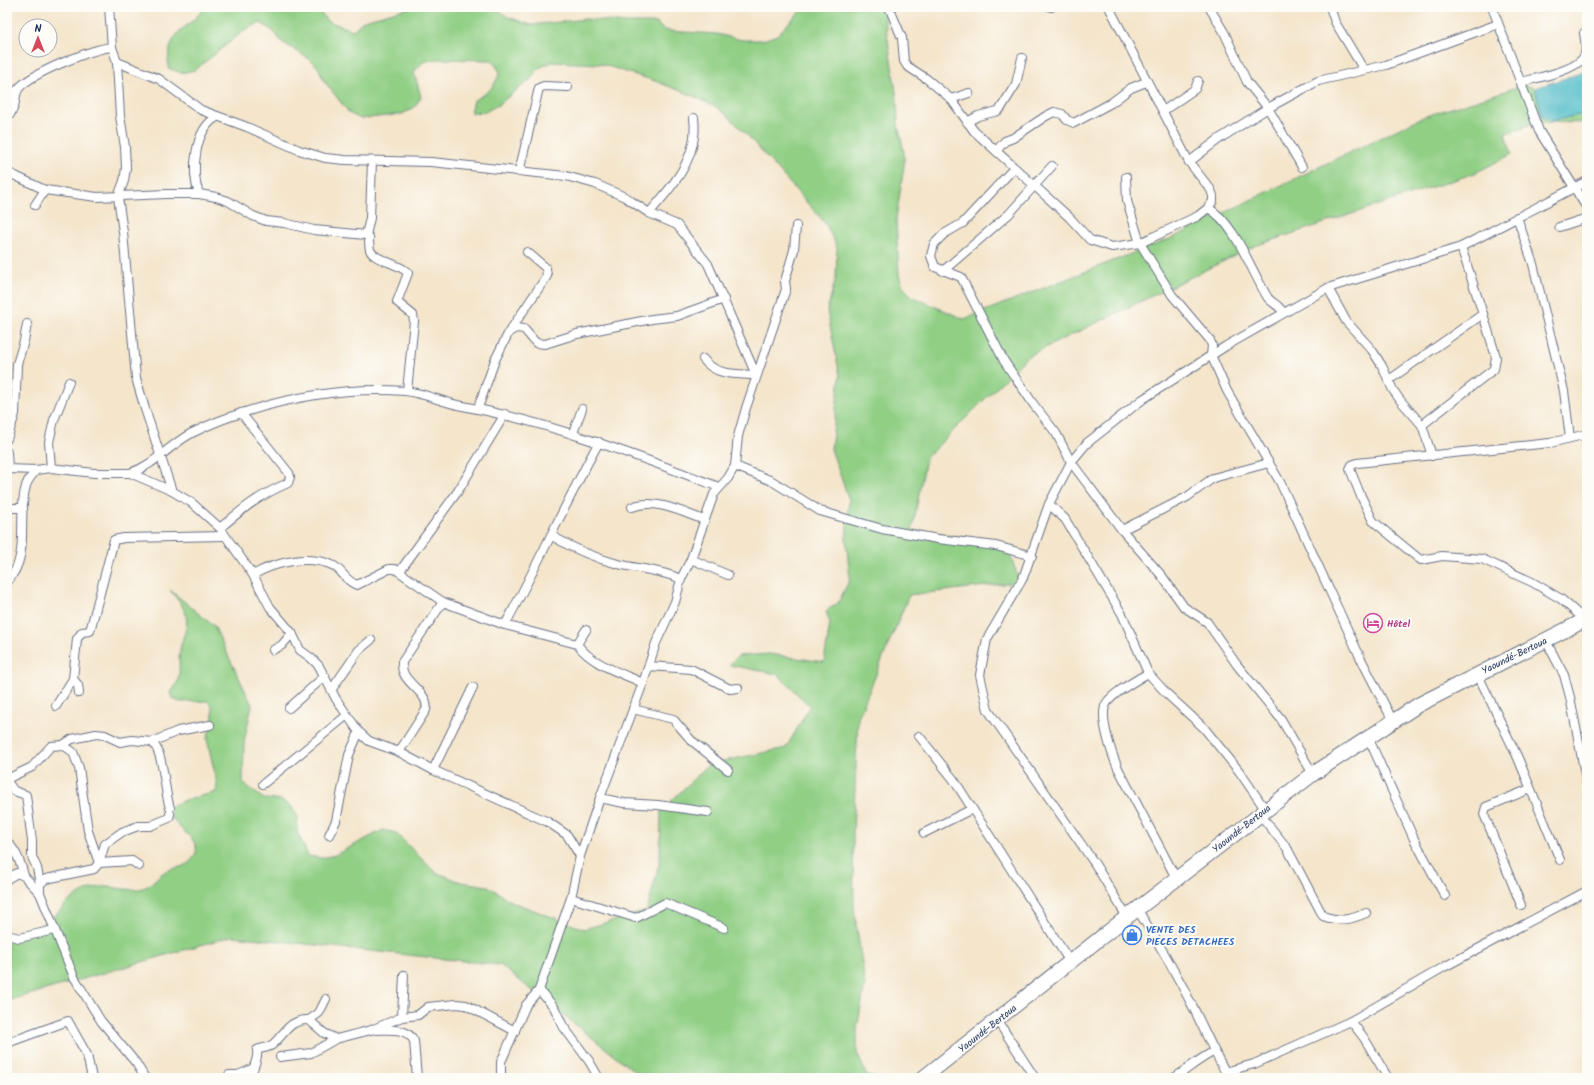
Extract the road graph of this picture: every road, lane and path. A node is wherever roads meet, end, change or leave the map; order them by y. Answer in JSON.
{"nodes":[{"id":1,"x":109,"y":7,"type":"edge"},
{"id":2,"x":889,"y":7,"type":"edge"},
{"id":3,"x":1109,"y":7,"type":"edge"},
{"id":4,"x":1209,"y":7,"type":"edge"},
{"id":5,"x":1330,"y":7,"type":"edge"},
{"id":6,"x":1492,"y":7,"type":"edge"},
{"id":7,"x":1498,"y":24,"type":"junction"},
{"id":8,"x":1584,"y":33,"type":"dead end"},
{"id":9,"x":112,"y":47,"type":"junction"},
{"id":10,"x":1022,"y":58,"type":"dead end"},
{"id":11,"x":117,"y":62,"type":"junction"},
{"id":12,"x":1364,"y":70,"type":"junction"},
{"id":13,"x":1146,"y":82,"type":"junction"},
{"id":14,"x":1198,"y":82,"type":"dead end"},
{"id":15,"x":1522,"y":82,"type":"junction"},
{"id":16,"x":568,"y":87,"type":"dead end"},
{"id":17,"x":16,"y":91,"type":"junction"},
{"id":18,"x":7,"y":92,"type":"edge"},
{"id":19,"x":969,"y":92,"type":"dead end"},
{"id":20,"x":951,"y":99,"type":"junction"},
{"id":21,"x":1268,"y":108,"type":"junction"},
{"id":22,"x":1163,"y":111,"type":"junction"},
{"id":23,"x":217,"y":117,"type":"junction"},
{"id":24,"x":694,"y":118,"type":"dead end"},
{"id":25,"x":7,"y":120,"type":"edge"},
{"id":26,"x":967,"y":122,"type":"junction"},
{"id":27,"x":7,"y":142,"type":"edge"},
{"id":28,"x":997,"y":150,"type":"junction"},
{"id":29,"x":372,"y":160,"type":"junction"},
{"id":30,"x":1189,"y":162,"type":"junction"},
{"id":31,"x":1052,"y":166,"type":"dead end"},
{"id":32,"x":7,"y":167,"type":"edge"},
{"id":33,"x":1302,"y":167,"type":"dead end"},
{"id":34,"x":1014,"y":168,"type":"junction"},
{"id":35,"x":7,"y":172,"type":"edge"},
{"id":36,"x":519,"y":172,"type":"junction"},
{"id":37,"x":1126,"y":177,"type":"dead end"},
{"id":38,"x":1587,"y":181,"type":"edge"},
{"id":39,"x":1033,"y":185,"type":"junction"},
{"id":40,"x":1574,"y":186,"type":"junction"},
{"id":41,"x":45,"y":190,"type":"junction"},
{"id":42,"x":199,"y":194,"type":"junction"},
{"id":43,"x":118,"y":198,"type":"junction"},
{"id":44,"x":35,"y":205,"type":"dead end"},
{"id":45,"x":1208,"y":208,"type":"junction"},
{"id":46,"x":1587,"y":208,"type":"edge"},
{"id":47,"x":649,"y":213,"type":"junction"},
{"id":48,"x":1517,"y":217,"type":"junction"},
{"id":49,"x":1587,"y":218,"type":"edge"},
{"id":50,"x":796,"y":226,"type":"dead end"},
{"id":51,"x":1559,"y":227,"type":"dead end"},
{"id":52,"x":366,"y":235,"type":"junction"},
{"id":53,"x":1140,"y":243,"type":"junction"},
{"id":54,"x":1461,"y":247,"type":"junction"},
{"id":55,"x":527,"y":252,"type":"dead end"},
{"id":56,"x":943,"y":271,"type":"junction"},
{"id":57,"x":1328,"y":288,"type":"junction"},
{"id":58,"x":724,"y":299,"type":"junction"},
{"id":59,"x":1284,"y":313,"type":"junction"},
{"id":60,"x":1483,"y":314,"type":"junction"},
{"id":61,"x":27,"y":324,"type":"dead end"},
{"id":62,"x":509,"y":332,"type":"junction"},
{"id":63,"x":1211,"y":355,"type":"junction"},
{"id":64,"x":703,"y":359,"type":"dead end"},
{"id":65,"x":756,"y":375,"type":"junction"},
{"id":66,"x":1389,"y":380,"type":"junction"},
{"id":67,"x":69,"y":382,"type":"dead end"},
{"id":68,"x":407,"y":392,"type":"junction"},
{"id":69,"x":478,"y":408,"type":"junction"},
{"id":70,"x":582,"y":409,"type":"dead end"},
{"id":71,"x":241,"y":413,"type":"junction"},
{"id":72,"x":505,"y":414,"type":"junction"},
{"id":73,"x":1422,"y":425,"type":"junction"},
{"id":74,"x":573,"y":433,"type":"junction"},
{"id":75,"x":1587,"y":434,"type":"edge"},
{"id":76,"x":7,"y":438,"type":"edge"},
{"id":77,"x":1570,"y":438,"type":"junction"},
{"id":78,"x":599,"y":442,"type":"junction"},
{"id":79,"x":7,"y":452,"type":"edge"},
{"id":80,"x":160,"y":455,"type":"junction"},
{"id":81,"x":1432,"y":456,"type":"junction"},
{"id":82,"x":1071,"y":462,"type":"junction"},
{"id":83,"x":1269,"y":464,"type":"junction"},
{"id":84,"x":734,"y":466,"type":"junction"},
{"id":85,"x":51,"y":468,"type":"junction"},
{"id":86,"x":8,"y":469,"type":"edge"},
{"id":87,"x":36,"y":470,"type":"junction"},
{"id":88,"x":130,"y":473,"type":"junction"},
{"id":89,"x":719,"y":487,"type":"junction"},
{"id":90,"x":172,"y":490,"type":"junction"},
{"id":91,"x":1049,"y":504,"type":"junction"},
{"id":92,"x":632,"y":507,"type":"dead end"},
{"id":93,"x":8,"y":508,"type":"edge"},
{"id":94,"x":23,"y":508,"type":"junction"},
{"id":95,"x":704,"y":520,"type":"junction"},
{"id":96,"x":220,"y":528,"type":"junction"},
{"id":97,"x":1122,"y":530,"type":"junction"},
{"id":98,"x":225,"y":536,"type":"junction"},
{"id":99,"x":552,"y":536,"type":"junction"},
{"id":100,"x":1032,"y":556,"type":"junction"},
{"id":101,"x":691,"y":559,"type":"junction"},
{"id":102,"x":400,"y":571,"type":"junction"},
{"id":103,"x":253,"y":575,"type":"junction"},
{"id":104,"x":728,"y":575,"type":"dead end"},
{"id":105,"x":681,"y":579,"type":"junction"},
{"id":106,"x":7,"y":582,"type":"edge"},
{"id":107,"x":443,"y":602,"type":"junction"},
{"id":108,"x":1586,"y":620,"type":"edge"},
{"id":109,"x":505,"y":625,"type":"junction"},
{"id":110,"x":586,"y":630,"type":"dead end"},
{"id":111,"x":292,"y":633,"type":"junction"},
{"id":112,"x":1545,"y":639,"type":"junction"},
{"id":113,"x":371,"y":640,"type":"dead end"},
{"id":114,"x":577,"y":644,"type":"junction"},
{"id":115,"x":272,"y":650,"type":"dead end"},
{"id":116,"x":649,"y":666,"type":"junction"},
{"id":117,"x":1148,"y":672,"type":"junction"},
{"id":118,"x":1477,"y":673,"type":"junction"},
{"id":119,"x":325,"y":676,"type":"junction"},
{"id":120,"x":73,"y":679,"type":"junction"},
{"id":121,"x":643,"y":683,"type":"junction"},
{"id":122,"x":473,"y":687,"type":"dead end"},
{"id":123,"x":738,"y":688,"type":"dead end"},
{"id":124,"x":332,"y":689,"type":"junction"},
{"id":125,"x":79,"y":693,"type":"dead end"},
{"id":126,"x":56,"y":706,"type":"dead end"},
{"id":127,"x":289,"y":708,"type":"dead end"},
{"id":128,"x":633,"y":709,"type":"junction"},
{"id":129,"x":346,"y":716,"type":"junction"},
{"id":130,"x":1393,"y":720,"type":"junction"},
{"id":131,"x":210,"y":725,"type":"dead end"},
{"id":132,"x":359,"y":732,"type":"junction"},
{"id":133,"x":919,"y":736,"type":"dead end"},
{"id":134,"x":1368,"y":737,"type":"junction"},
{"id":135,"x":152,"y":742,"type":"junction"},
{"id":136,"x":63,"y":745,"type":"junction"},
{"id":137,"x":399,"y":752,"type":"junction"},
{"id":138,"x":433,"y":770,"type":"junction"},
{"id":139,"x":728,"y":770,"type":"dead end"},
{"id":140,"x":1313,"y":774,"type":"junction"},
{"id":141,"x":7,"y":780,"type":"edge"},
{"id":142,"x":263,"y":784,"type":"dead end"},
{"id":143,"x":1587,"y":784,"type":"edge"},
{"id":144,"x":1530,"y":789,"type":"junction"},
{"id":145,"x":600,"y":798,"type":"junction"},
{"id":146,"x":972,"y":809,"type":"junction"},
{"id":147,"x":1262,"y":811,"type":"junction"},
{"id":148,"x":708,"y":812,"type":"dead end"},
{"id":149,"x":924,"y":833,"type":"dead end"},
{"id":150,"x":329,"y":835,"type":"dead end"},
{"id":151,"x":7,"y":842,"type":"edge"},
{"id":152,"x":580,"y":856,"type":"junction"},
{"id":153,"x":1560,"y":860,"type":"dead end"},
{"id":154,"x":99,"y":863,"type":"junction"},
{"id":155,"x":139,"y":866,"type":"dead end"},
{"id":156,"x":24,"y":876,"type":"junction"},
{"id":157,"x":1176,"y":878,"type":"junction"},
{"id":158,"x":7,"y":879,"type":"edge"},
{"id":159,"x":40,"y":888,"type":"junction"},
{"id":160,"x":1587,"y":891,"type":"edge"},
{"id":161,"x":1445,"y":896,"type":"dead end"},
{"id":162,"x":571,"y":898,"type":"junction"},
{"id":163,"x":1521,"y":905,"type":"dead end"},
{"id":164,"x":1132,"y":913,"type":"junction"},
{"id":165,"x":1366,"y":914,"type":"dead end"},
{"id":166,"x":724,"y":928,"type":"dead end"},
{"id":167,"x":54,"y":930,"type":"junction"},
{"id":168,"x":7,"y":935,"type":"edge"},
{"id":169,"x":1070,"y":962,"type":"junction"},
{"id":170,"x":404,"y":975,"type":"dead end"},
{"id":171,"x":539,"y":990,"type":"junction"},
{"id":172,"x":326,"y":999,"type":"dead end"},
{"id":173,"x":402,"y":1017,"type":"junction"},
{"id":174,"x":309,"y":1020,"type":"junction"},
{"id":175,"x":997,"y":1020,"type":"junction"},
{"id":176,"x":1351,"y":1021,"type":"junction"},
{"id":177,"x":371,"y":1030,"type":"junction"},
{"id":178,"x":515,"y":1031,"type":"junction"},
{"id":179,"x":336,"y":1038,"type":"junction"},
{"id":180,"x":7,"y":1043,"type":"edge"},
{"id":181,"x":1213,"y":1052,"type":"junction"},
{"id":182,"x":280,"y":1057,"type":"dead end"},
{"id":183,"x":252,"y":1069,"type":"junction"},
{"id":184,"x":229,"y":1075,"type":"dead end"},
{"id":185,"x":1227,"y":1075,"type":"edge"},
{"id":186,"x":92,"y":1078,"type":"edge"},
{"id":187,"x":146,"y":1078,"type":"edge"},
{"id":188,"x":251,"y":1078,"type":"edge"},
{"id":189,"x":417,"y":1078,"type":"edge"},
{"id":190,"x":501,"y":1078,"type":"edge"},
{"id":191,"x":599,"y":1078,"type":"edge"},
{"id":192,"x":923,"y":1078,"type":"edge"},
{"id":193,"x":1034,"y":1078,"type":"edge"},
{"id":194,"x":1174,"y":1078,"type":"edge"},
{"id":195,"x":1388,"y":1078,"type":"edge"}],
"edges":[{"from":1,"to":9,"type":"street"},
{"from":2,"to":20,"type":"street"},
{"from":3,"to":13,"type":"street"},
{"from":4,"to":21,"type":"street"},
{"from":5,"to":12,"type":"street"},
{"from":6,"to":7,"type":"street"},
{"from":7,"to":12,"type":"street"},
{"from":7,"to":15,"type":"street"},
{"from":8,"to":15,"type":"street"},
{"from":9,"to":11,"type":"street"},
{"from":9,"to":17,"type":"street"},
{"from":10,"to":26,"type":"street"},
{"from":11,"to":23,"type":"street"},
{"from":11,"to":43,"type":"street"},
{"from":12,"to":21,"type":"street"},
{"from":13,"to":22,"type":"street"},
{"from":13,"to":28,"type":"street"},
{"from":14,"to":22,"type":"street"},
{"from":15,"to":40,"type":"street"},
{"from":16,"to":36,"type":"street"},
{"from":17,"to":18,"type":"street"},
{"from":17,"to":25,"type":"street"},
{"from":19,"to":20,"type":"street"},
{"from":20,"to":26,"type":"street"},
{"from":21,"to":30,"type":"street"},
{"from":21,"to":33,"type":"street"},
{"from":22,"to":30,"type":"street"},
{"from":23,"to":29,"type":"street"},
{"from":23,"to":42,"type":"street"},
{"from":24,"to":47,"type":"street"},
{"from":26,"to":28,"type":"street"},
{"from":27,"to":32,"type":"street"},
{"from":28,"to":34,"type":"street"},
{"from":29,"to":36,"type":"street"},
{"from":29,"to":52,"type":"street"},
{"from":30,"to":45,"type":"street"},
{"from":31,"to":39,"type":"street"},
{"from":34,"to":39,"type":"street"},
{"from":34,"to":56,"type":"street"},
{"from":35,"to":41,"type":"street"},
{"from":36,"to":47,"type":"street"},
{"from":37,"to":53,"type":"street"},
{"from":38,"to":40,"type":"street"},
{"from":39,"to":53,"type":"street"},
{"from":39,"to":56,"type":"street"},
{"from":40,"to":46,"type":"street"},
{"from":40,"to":48,"type":"street"},
{"from":41,"to":43,"type":"street"},
{"from":41,"to":44,"type":"street"},
{"from":42,"to":43,"type":"street"},
{"from":42,"to":52,"type":"street"},
{"from":43,"to":80,"type":"street"},
{"from":45,"to":53,"type":"street"},
{"from":45,"to":59,"type":"street"},
{"from":47,"to":58,"type":"street"},
{"from":48,"to":54,"type":"street"},
{"from":48,"to":77,"type":"street"},
{"from":49,"to":51,"type":"street"},
{"from":50,"to":65,"type":"street"},
{"from":52,"to":68,"type":"street"},
{"from":53,"to":63,"type":"street"},
{"from":54,"to":57,"type":"street"},
{"from":54,"to":60,"type":"street"},
{"from":55,"to":62,"type":"street"},
{"from":56,"to":82,"type":"street"},
{"from":57,"to":59,"type":"street"},
{"from":57,"to":66,"type":"street"},
{"from":58,"to":62,"type":"street"},
{"from":58,"to":65,"type":"street"},
{"from":59,"to":63,"type":"street"},
{"from":60,"to":66,"type":"street"},
{"from":60,"to":73,"type":"street"},
{"from":61,"to":76,"type":"street"},
{"from":62,"to":69,"type":"street"},
{"from":63,"to":82,"type":"street"},
{"from":63,"to":83,"type":"street"},
{"from":64,"to":65,"type":"street"},
{"from":65,"to":84,"type":"street"},
{"from":66,"to":73,"type":"street"},
{"from":67,"to":85,"type":"street"},
{"from":68,"to":69,"type":"street"},
{"from":68,"to":71,"type":"street"},
{"from":69,"to":72,"type":"street"},
{"from":70,"to":74,"type":"street"},
{"from":71,"to":80,"type":"street"},
{"from":71,"to":96,"type":"street"},
{"from":72,"to":74,"type":"street"},
{"from":72,"to":102,"type":"street"},
{"from":73,"to":81,"type":"street"},
{"from":74,"to":78,"type":"street"},
{"from":75,"to":77,"type":"street"},
{"from":77,"to":81,"type":"street"},
{"from":78,"to":89,"type":"street"},
{"from":78,"to":99,"type":"street"},
{"from":79,"to":86,"type":"street"},
{"from":80,"to":88,"type":"street"},
{"from":80,"to":90,"type":"street"},
{"from":81,"to":108,"type":"street"},
{"from":82,"to":91,"type":"street"},
{"from":82,"to":97,"type":"street"},
{"from":83,"to":97,"type":"street"},
{"from":83,"to":130,"type":"street"},
{"from":84,"to":89,"type":"street"},
{"from":84,"to":100,"type":"street"},
{"from":85,"to":87,"type":"street"},
{"from":85,"to":88,"type":"street"},
{"from":86,"to":87,"type":"street"},
{"from":87,"to":94,"type":"street"},
{"from":88,"to":90,"type":"street"},
{"from":89,"to":95,"type":"street"},
{"from":90,"to":96,"type":"street"},
{"from":91,"to":100,"type":"street"},
{"from":91,"to":117,"type":"street"},
{"from":92,"to":95,"type":"street"},
{"from":93,"to":94,"type":"street"},
{"from":94,"to":106,"type":"street"},
{"from":95,"to":101,"type":"street"},
{"from":96,"to":98,"type":"street"},
{"from":97,"to":140,"type":"street"},
{"from":98,"to":103,"type":"street"},
{"from":98,"to":120,"type":"street"},
{"from":99,"to":105,"type":"street"},
{"from":99,"to":109,"type":"street"},
{"from":100,"to":164,"type":"street"},
{"from":101,"to":104,"type":"street"},
{"from":101,"to":105,"type":"street"},
{"from":102,"to":103,"type":"street"},
{"from":102,"to":107,"type":"street"},
{"from":103,"to":111,"type":"street"},
{"from":105,"to":116,"type":"street"},
{"from":107,"to":109,"type":"street"},
{"from":107,"to":137,"type":"street"},
{"from":108,"to":112,"type":"highway","name":"Yaoundé-Bertoua"},
{"from":109,"to":114,"type":"street"},
{"from":110,"to":114,"type":"street"},
{"from":111,"to":115,"type":"street"},
{"from":111,"to":119,"type":"street"},
{"from":112,"to":118,"type":"highway","name":"Yaoundé-Bertoua"},
{"from":112,"to":143,"type":"street"},
{"from":113,"to":124,"type":"street"},
{"from":114,"to":121,"type":"street"},
{"from":116,"to":121,"type":"street"},
{"from":116,"to":123,"type":"street"},
{"from":117,"to":147,"type":"street"},
{"from":117,"to":157,"type":"street"},
{"from":118,"to":130,"type":"highway","name":"Yaoundé-Bertoua"},
{"from":118,"to":144,"type":"street"},
{"from":119,"to":124,"type":"street"},
{"from":119,"to":127,"type":"street"},
{"from":120,"to":125,"type":"street"},
{"from":120,"to":126,"type":"street"},
{"from":121,"to":128,"type":"street"},
{"from":122,"to":138,"type":"street"},
{"from":124,"to":129,"type":"street"},
{"from":128,"to":139,"type":"street"},
{"from":128,"to":145,"type":"street"},
{"from":129,"to":132,"type":"street"},
{"from":129,"to":142,"type":"street"},
{"from":130,"to":134,"type":"highway","name":"Yaoundé-Bertoua"},
{"from":131,"to":135,"type":"street"},
{"from":132,"to":137,"type":"street"},
{"from":132,"to":150,"type":"street"},
{"from":133,"to":146,"type":"street"},
{"from":134,"to":140,"type":"highway","name":"Yaoundé-Bertoua"},
{"from":134,"to":161,"type":"street"},
{"from":135,"to":136,"type":"street"},
{"from":135,"to":154,"type":"street"},
{"from":136,"to":141,"type":"street"},
{"from":136,"to":154,"type":"street"},
{"from":137,"to":138,"type":"street"},
{"from":138,"to":152,"type":"street"},
{"from":140,"to":147,"type":"highway","name":"Yaoundé-Bertoua"},
{"from":141,"to":159,"type":"street"},
{"from":144,"to":153,"type":"street"},
{"from":144,"to":163,"type":"street"},
{"from":145,"to":148,"type":"street"},
{"from":145,"to":152,"type":"street"},
{"from":146,"to":149,"type":"street"},
{"from":146,"to":169,"type":"street"},
{"from":147,"to":157,"type":"highway","name":"Yaoundé-Bertoua"},
{"from":147,"to":165,"type":"street"},
{"from":151,"to":156,"type":"street"},
{"from":152,"to":162,"type":"street"},
{"from":154,"to":155,"type":"street"},
{"from":154,"to":159,"type":"street"},
{"from":156,"to":158,"type":"street"},
{"from":156,"to":159,"type":"street"},
{"from":157,"to":164,"type":"highway","name":"Yaoundé-Bertoua"},
{"from":159,"to":167,"type":"street"},
{"from":160,"to":176,"type":"street"},
{"from":162,"to":166,"type":"street"},
{"from":162,"to":171,"type":"street"},
{"from":164,"to":169,"type":"highway","name":"Yaoundé-Bertoua"},
{"from":164,"to":181,"type":"street"},
{"from":167,"to":168,"type":"street"},
{"from":167,"to":187,"type":"street"},
{"from":169,"to":175,"type":"highway","name":"Yaoundé-Bertoua"},
{"from":170,"to":173,"type":"street"},
{"from":171,"to":178,"type":"street"},
{"from":171,"to":191,"type":"street"},
{"from":172,"to":174,"type":"street"},
{"from":173,"to":177,"type":"street"},
{"from":173,"to":178,"type":"street"},
{"from":174,"to":179,"type":"street"},
{"from":174,"to":183,"type":"street"},
{"from":175,"to":192,"type":"highway","name":"Yaoundé-Bertoua"},
{"from":175,"to":193,"type":"street"},
{"from":176,"to":185,"type":"street"},
{"from":176,"to":195,"type":"street"},
{"from":177,"to":179,"type":"street"},
{"from":177,"to":189,"type":"street"},
{"from":178,"to":190,"type":"street"},
{"from":179,"to":182,"type":"street"},
{"from":180,"to":186,"type":"street"},
{"from":181,"to":185,"type":"street"},
{"from":181,"to":194,"type":"street"},
{"from":183,"to":184,"type":"street"},
{"from":183,"to":188,"type":"street"}]}
